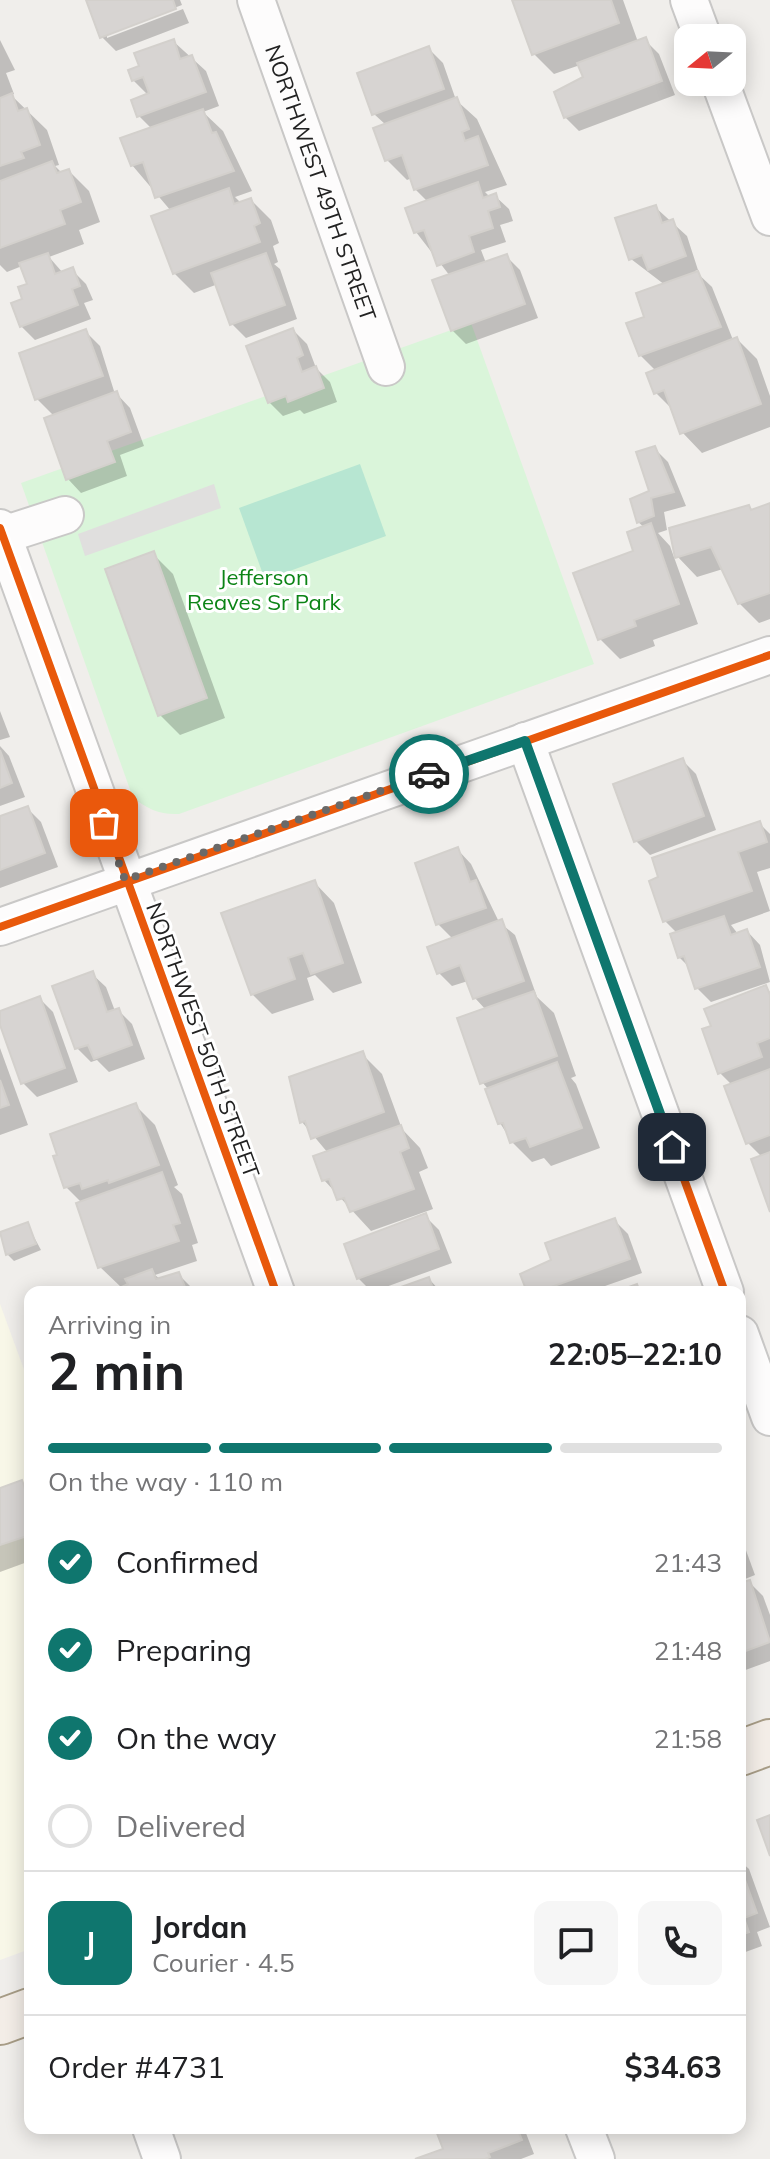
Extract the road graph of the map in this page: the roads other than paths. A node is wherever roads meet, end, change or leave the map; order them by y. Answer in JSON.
{"nodes":[{"id":1,"x":256,"y":0,"type":"edge"},
{"id":2,"x":689,"y":0,"type":"edge"},
{"id":3,"x":698,"y":24,"type":"edge"},
{"id":4,"x":725,"y":96,"type":"edge"},
{"id":5,"x":770,"y":217,"type":"edge"},
{"id":6,"x":386,"y":367,"type":"dead end"},
{"id":7,"x":65,"y":515,"type":"dead end"},
{"id":8,"x":1,"y":531,"type":"edge"},
{"id":9,"x":770,"y":655,"type":"edge"},
{"id":10,"x":525,"y":741,"type":"junction"},
{"id":11,"x":125,"y":880,"type":"junction"},
{"id":12,"x":0,"y":927,"type":"edge"},
{"id":13,"x":274,"y":1286,"type":"edge"},
{"id":14,"x":723,"y":1286,"type":"edge"},
{"id":15,"x":746,"y":1351,"type":"edge"},
{"id":16,"x":770,"y":1417,"type":"edge"},
{"id":17,"x":770,"y":1742,"type":"edge"},
{"id":18,"x":746,"y":1751,"type":"edge"},
{"id":19,"x":24,"y":2013,"type":"edge"},
{"id":20,"x":0,"y":2022,"type":"edge"},
{"id":21,"x":153,"y":2134,"type":"edge"},
{"id":22,"x":586,"y":2134,"type":"edge"},
{"id":23,"x":162,"y":2159,"type":"edge"},
{"id":24,"x":596,"y":2159,"type":"edge"}],
"edges":[{"from":1,"to":6,"type":"street","name":"NORTHWEST 49TH STREET"},
{"from":2,"to":3,"type":"street"},
{"from":4,"to":5,"type":"street"},
{"from":7,"to":8,"type":"street"},
{"from":8,"to":11,"type":"street","name":"NORTHWEST 50TH STREET"},
{"from":9,"to":10,"type":"street"},
{"from":10,"to":11,"type":"street"},
{"from":10,"to":14,"type":"street"},
{"from":11,"to":12,"type":"street"},
{"from":11,"to":13,"type":"street","name":"NORTHWEST 50TH STREET"},
{"from":15,"to":16,"type":"street"},
{"from":17,"to":18,"type":"main road"},
{"from":19,"to":20,"type":"main road"},
{"from":21,"to":23,"type":"street"},
{"from":22,"to":24,"type":"street"}]}
